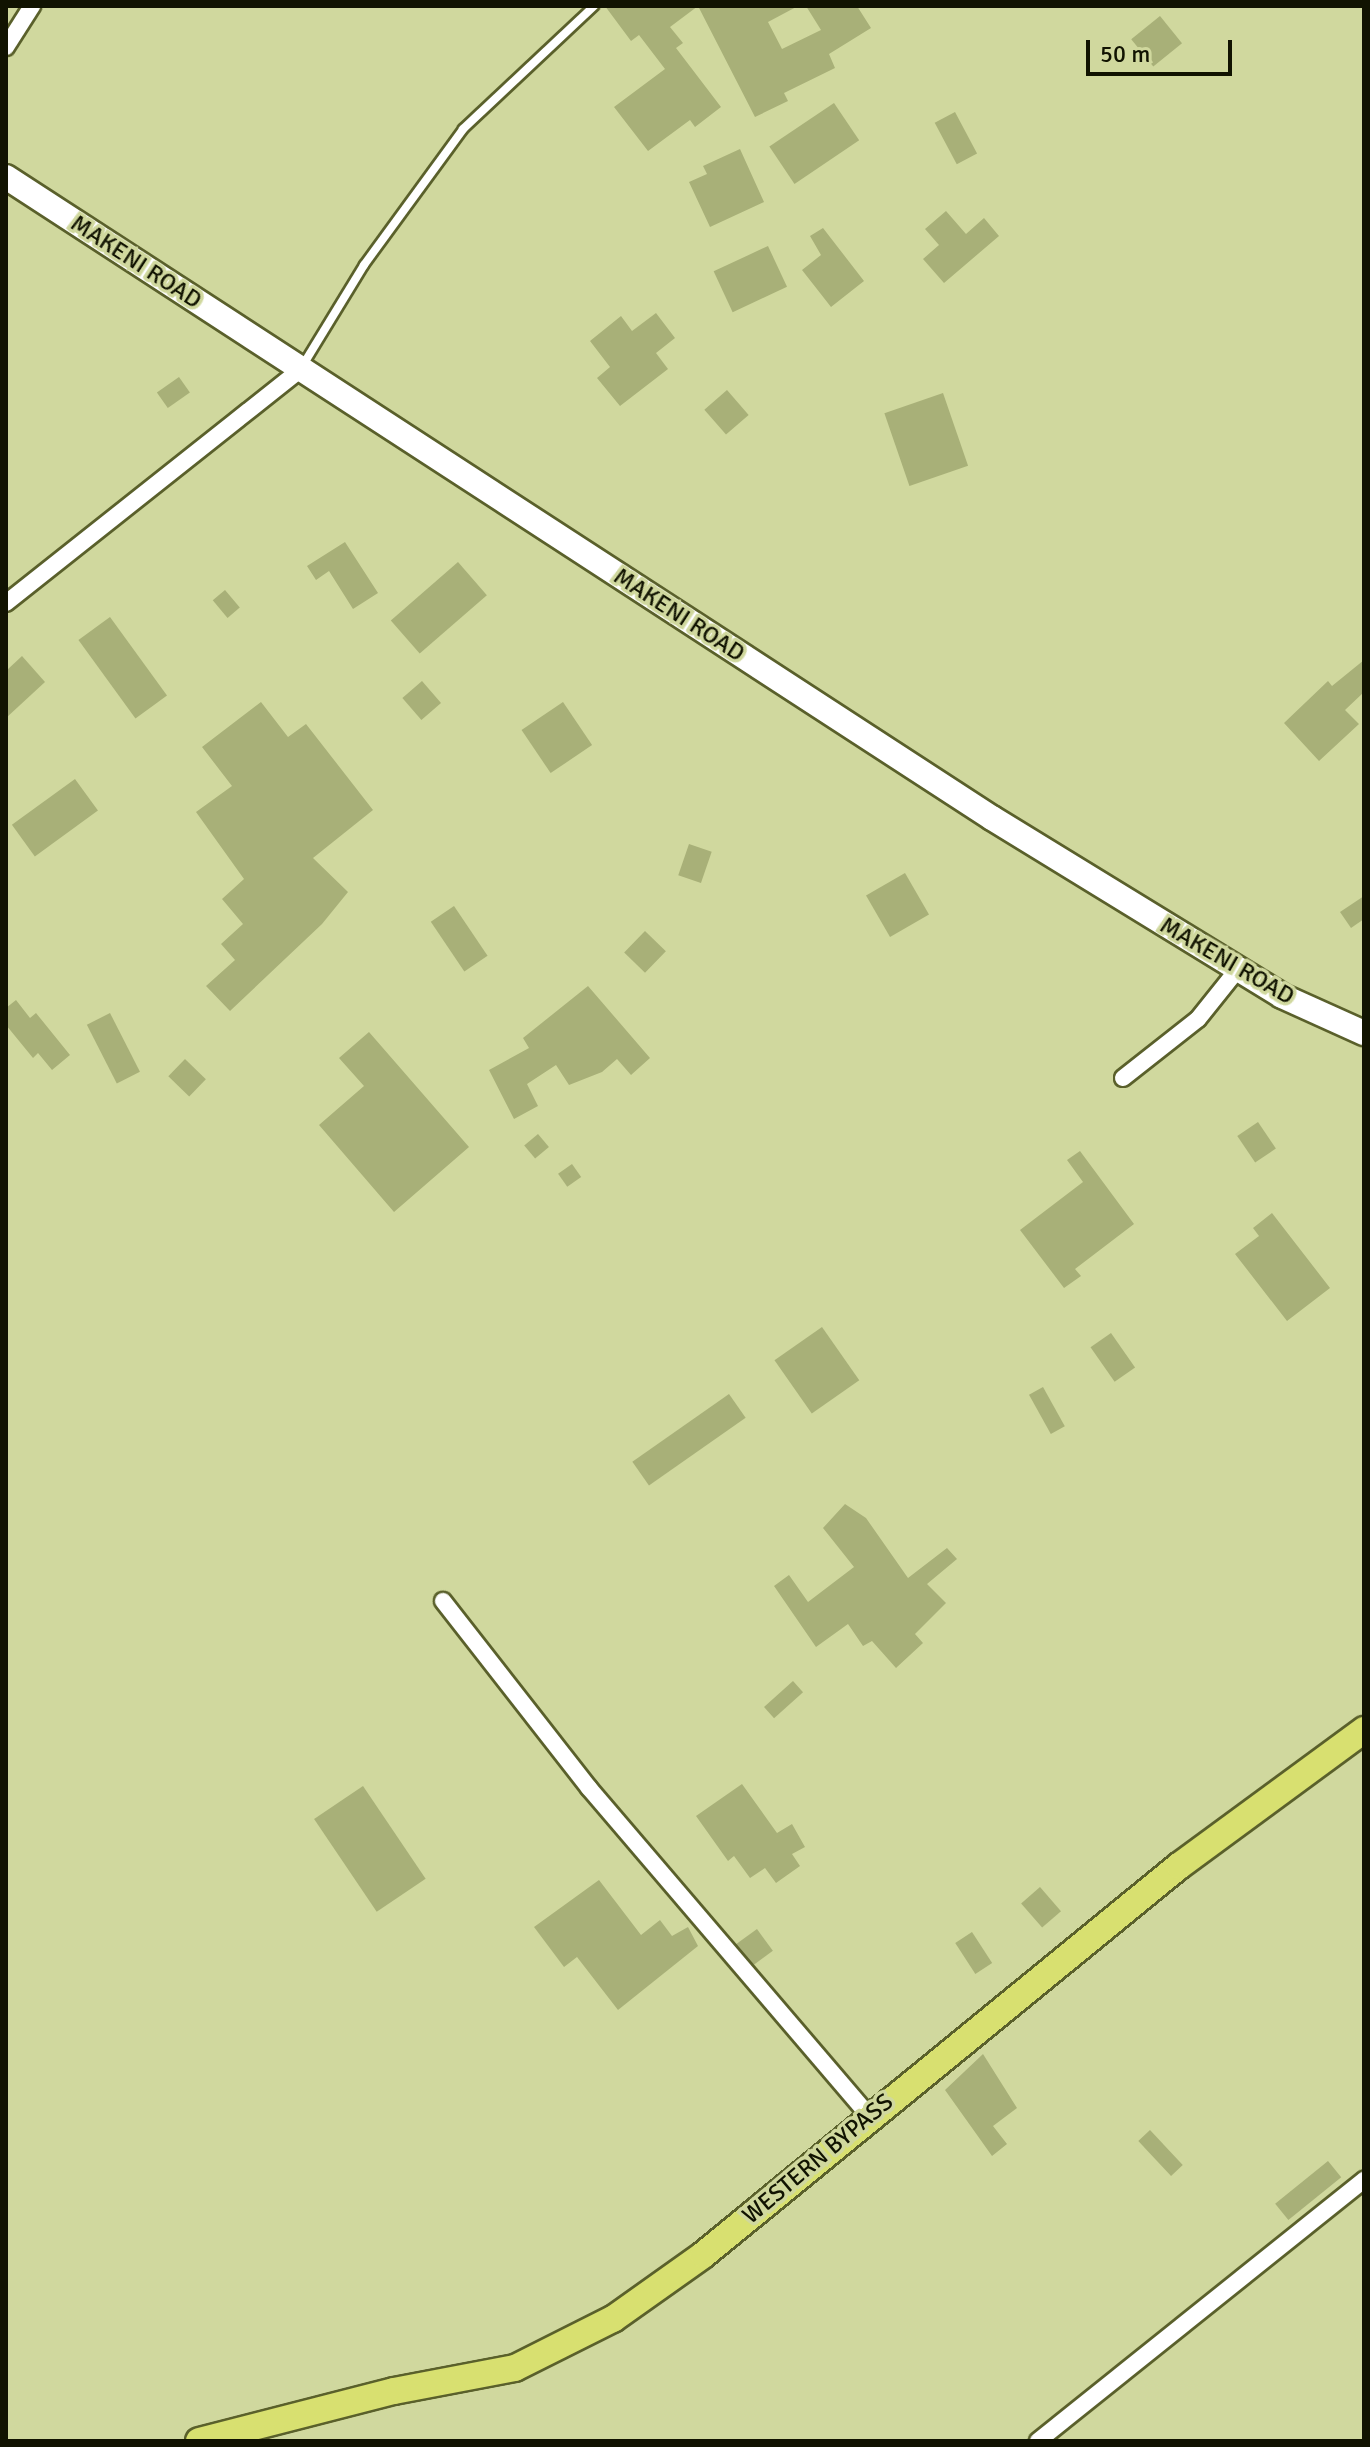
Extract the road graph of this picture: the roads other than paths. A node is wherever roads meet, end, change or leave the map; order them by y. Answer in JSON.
{"nodes":[{"id":1,"x":32,"y":6,"type":"edge"},
{"id":2,"x":594,"y":6,"type":"edge"},
{"id":3,"x":6,"y":47,"type":"edge"},
{"id":4,"x":6,"y":177,"type":"edge"},
{"id":5,"x":301,"y":369,"type":"junction"},
{"id":6,"x":6,"y":603,"type":"edge"},
{"id":7,"x":1238,"y":969,"type":"junction"},
{"id":8,"x":1364,"y":1033,"type":"edge"},
{"id":9,"x":1123,"y":1078,"type":"dead end"},
{"id":10,"x":443,"y":1601,"type":"dead end"},
{"id":11,"x":1364,"y":1730,"type":"edge"},
{"id":12,"x":868,"y":2115,"type":"junction"},
{"id":13,"x":1364,"y":2180,"type":"edge"},
{"id":14,"x":199,"y":2441,"type":"edge"},
{"id":15,"x":1038,"y":2441,"type":"edge"}],
"edges":[{"from":1,"to":3,"type":"street"},
{"from":2,"to":5,"type":"lane"},
{"from":4,"to":5,"type":"main road","name":"MAKENI ROAD"},
{"from":5,"to":6,"type":"street"},
{"from":5,"to":7,"type":"main road","name":"MAKENI ROAD"},
{"from":7,"to":8,"type":"main road","name":"MAKENI ROAD"},
{"from":7,"to":9,"type":"street"},
{"from":10,"to":12,"type":"street"},
{"from":11,"to":12,"type":"main road","name":"WESTERN BYPASS"},
{"from":12,"to":14,"type":"main road","name":"WESTERN BYPASS"},
{"from":13,"to":15,"type":"street"}]}
